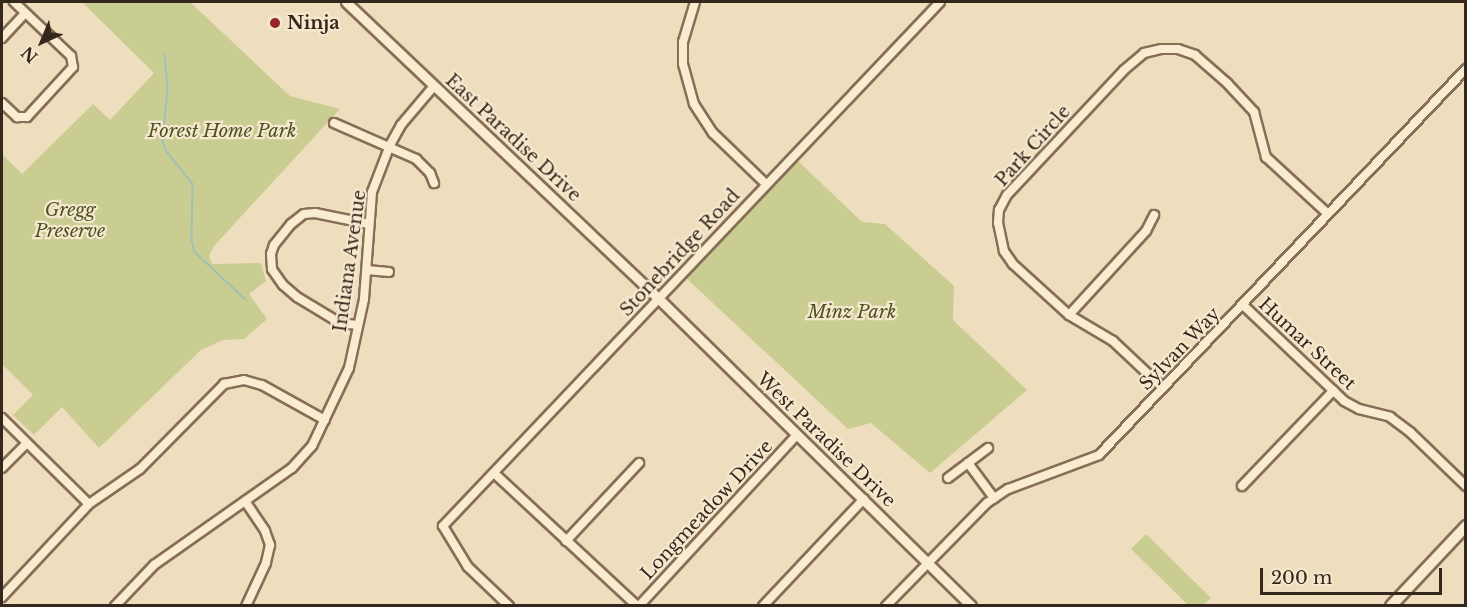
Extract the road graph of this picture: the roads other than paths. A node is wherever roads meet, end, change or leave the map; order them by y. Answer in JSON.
{"nodes":[{"id":1,"x":14,"y":2,"type":"edge"},
{"id":2,"x":346,"y":2,"type":"edge"},
{"id":3,"x":695,"y":2,"type":"edge"},
{"id":4,"x":940,"y":2,"type":"edge"},
{"id":5,"x":25,"y":13,"type":"junction"},
{"id":6,"x":2,"y":38,"type":"edge"},
{"id":7,"x":1466,"y":69,"type":"edge"},
{"id":8,"x":434,"y":86,"type":"junction"},
{"id":9,"x":2,"y":103,"type":"edge"},
{"id":10,"x":334,"y":123,"type":"dead end"},
{"id":11,"x":390,"y":146,"type":"junction"},
{"id":12,"x":434,"y":183,"type":"dead end"},
{"id":13,"x":766,"y":184,"type":"junction"},
{"id":14,"x":1328,"y":214,"type":"junction"},
{"id":15,"x":1154,"y":215,"type":"dead end"},
{"id":16,"x":369,"y":224,"type":"junction"},
{"id":17,"x":367,"y":270,"type":"junction"},
{"id":18,"x":389,"y":272,"type":"dead end"},
{"id":19,"x":658,"y":298,"type":"junction"},
{"id":20,"x":1243,"y":305,"type":"junction"},
{"id":21,"x":1069,"y":315,"type":"junction"},
{"id":22,"x":358,"y":325,"type":"junction"},
{"id":23,"x":1164,"y":388,"type":"junction"},
{"id":24,"x":1333,"y":391,"type":"junction"},
{"id":25,"x":2,"y":418,"type":"edge"},
{"id":26,"x":325,"y":420,"type":"junction"},
{"id":27,"x":797,"y":435,"type":"junction"},
{"id":28,"x":27,"y":443,"type":"junction"},
{"id":29,"x":988,"y":448,"type":"dead end"},
{"id":30,"x":968,"y":462,"type":"junction"},
{"id":31,"x":639,"y":463,"type":"dead end"},
{"id":32,"x":2,"y":468,"type":"edge"},
{"id":33,"x":494,"y":473,"type":"junction"},
{"id":34,"x":948,"y":478,"type":"dead end"},
{"id":35,"x":1242,"y":486,"type":"dead end"},
{"id":36,"x":1466,"y":486,"type":"edge"},
{"id":37,"x":994,"y":498,"type":"junction"},
{"id":38,"x":864,"y":500,"type":"junction"},
{"id":39,"x":245,"y":501,"type":"junction"},
{"id":40,"x":89,"y":504,"type":"junction"},
{"id":41,"x":1466,"y":526,"type":"edge"},
{"id":42,"x":566,"y":541,"type":"junction"},
{"id":43,"x":927,"y":562,"type":"junction"},
{"id":44,"x":2,"y":597,"type":"edge"},
{"id":45,"x":114,"y":606,"type":"edge"},
{"id":46,"x":246,"y":606,"type":"edge"},
{"id":47,"x":509,"y":606,"type":"edge"},
{"id":48,"x":638,"y":606,"type":"edge"},
{"id":49,"x":763,"y":606,"type":"edge"},
{"id":50,"x":886,"y":606,"type":"edge"},
{"id":51,"x":971,"y":606,"type":"edge"},
{"id":52,"x":1392,"y":606,"type":"edge"}],
"edges":[{"from":1,"to":5,"type":"street"},
{"from":2,"to":8,"type":"street","name":"East Paradise Drive"},
{"from":3,"to":13,"type":"street"},
{"from":4,"to":13,"type":"street","name":"Stonebridge Road"},
{"from":5,"to":6,"type":"street"},
{"from":5,"to":9,"type":"street"},
{"from":7,"to":14,"type":"street","name":"Sylvan Way"},
{"from":8,"to":11,"type":"street","name":"Indiana Avenue"},
{"from":8,"to":19,"type":"street","name":"East Paradise Drive"},
{"from":10,"to":11,"type":"street"},
{"from":11,"to":12,"type":"street"},
{"from":11,"to":16,"type":"street","name":"Indiana Avenue"},
{"from":13,"to":19,"type":"street","name":"Stonebridge Road"},
{"from":14,"to":20,"type":"street","name":"Sylvan Way"},
{"from":14,"to":21,"type":"street","name":"Park Circle"},
{"from":15,"to":21,"type":"street"},
{"from":16,"to":17,"type":"street","name":"Indiana Avenue"},
{"from":16,"to":22,"type":"street"},
{"from":17,"to":18,"type":"street"},
{"from":17,"to":22,"type":"street","name":"Indiana Avenue"},
{"from":19,"to":27,"type":"street","name":"West Paradise Drive"},
{"from":19,"to":33,"type":"street","name":"Stonebridge Road"},
{"from":20,"to":23,"type":"street","name":"Sylvan Way"},
{"from":20,"to":24,"type":"street","name":"Humar Street"},
{"from":21,"to":23,"type":"street","name":"Park Circle"},
{"from":22,"to":26,"type":"street","name":"Indiana Avenue"},
{"from":23,"to":37,"type":"street","name":"Sylvan Way"},
{"from":24,"to":35,"type":"street"},
{"from":24,"to":36,"type":"street","name":"Humar Street"},
{"from":25,"to":28,"type":"street"},
{"from":26,"to":39,"type":"street","name":"Indiana Avenue"},
{"from":26,"to":40,"type":"street"},
{"from":27,"to":38,"type":"street","name":"West Paradise Drive"},
{"from":27,"to":48,"type":"street","name":"Longmeadow Drive"},
{"from":28,"to":32,"type":"street"},
{"from":28,"to":40,"type":"street"},
{"from":29,"to":30,"type":"street"},
{"from":30,"to":34,"type":"street"},
{"from":30,"to":37,"type":"street"},
{"from":31,"to":42,"type":"street"},
{"from":33,"to":42,"type":"street"},
{"from":33,"to":47,"type":"street","name":"Stonebridge Road"},
{"from":37,"to":43,"type":"street","name":"Sylvan Way"},
{"from":38,"to":43,"type":"street","name":"West Paradise Drive"},
{"from":38,"to":49,"type":"street"},
{"from":39,"to":45,"type":"street","name":"Indiana Avenue"},
{"from":39,"to":46,"type":"street"},
{"from":40,"to":44,"type":"street"},
{"from":41,"to":52,"type":"main road"},
{"from":42,"to":48,"type":"street"},
{"from":43,"to":50,"type":"street","name":"Sylvan Way"},
{"from":43,"to":51,"type":"street","name":"West Paradise Drive"}]}
